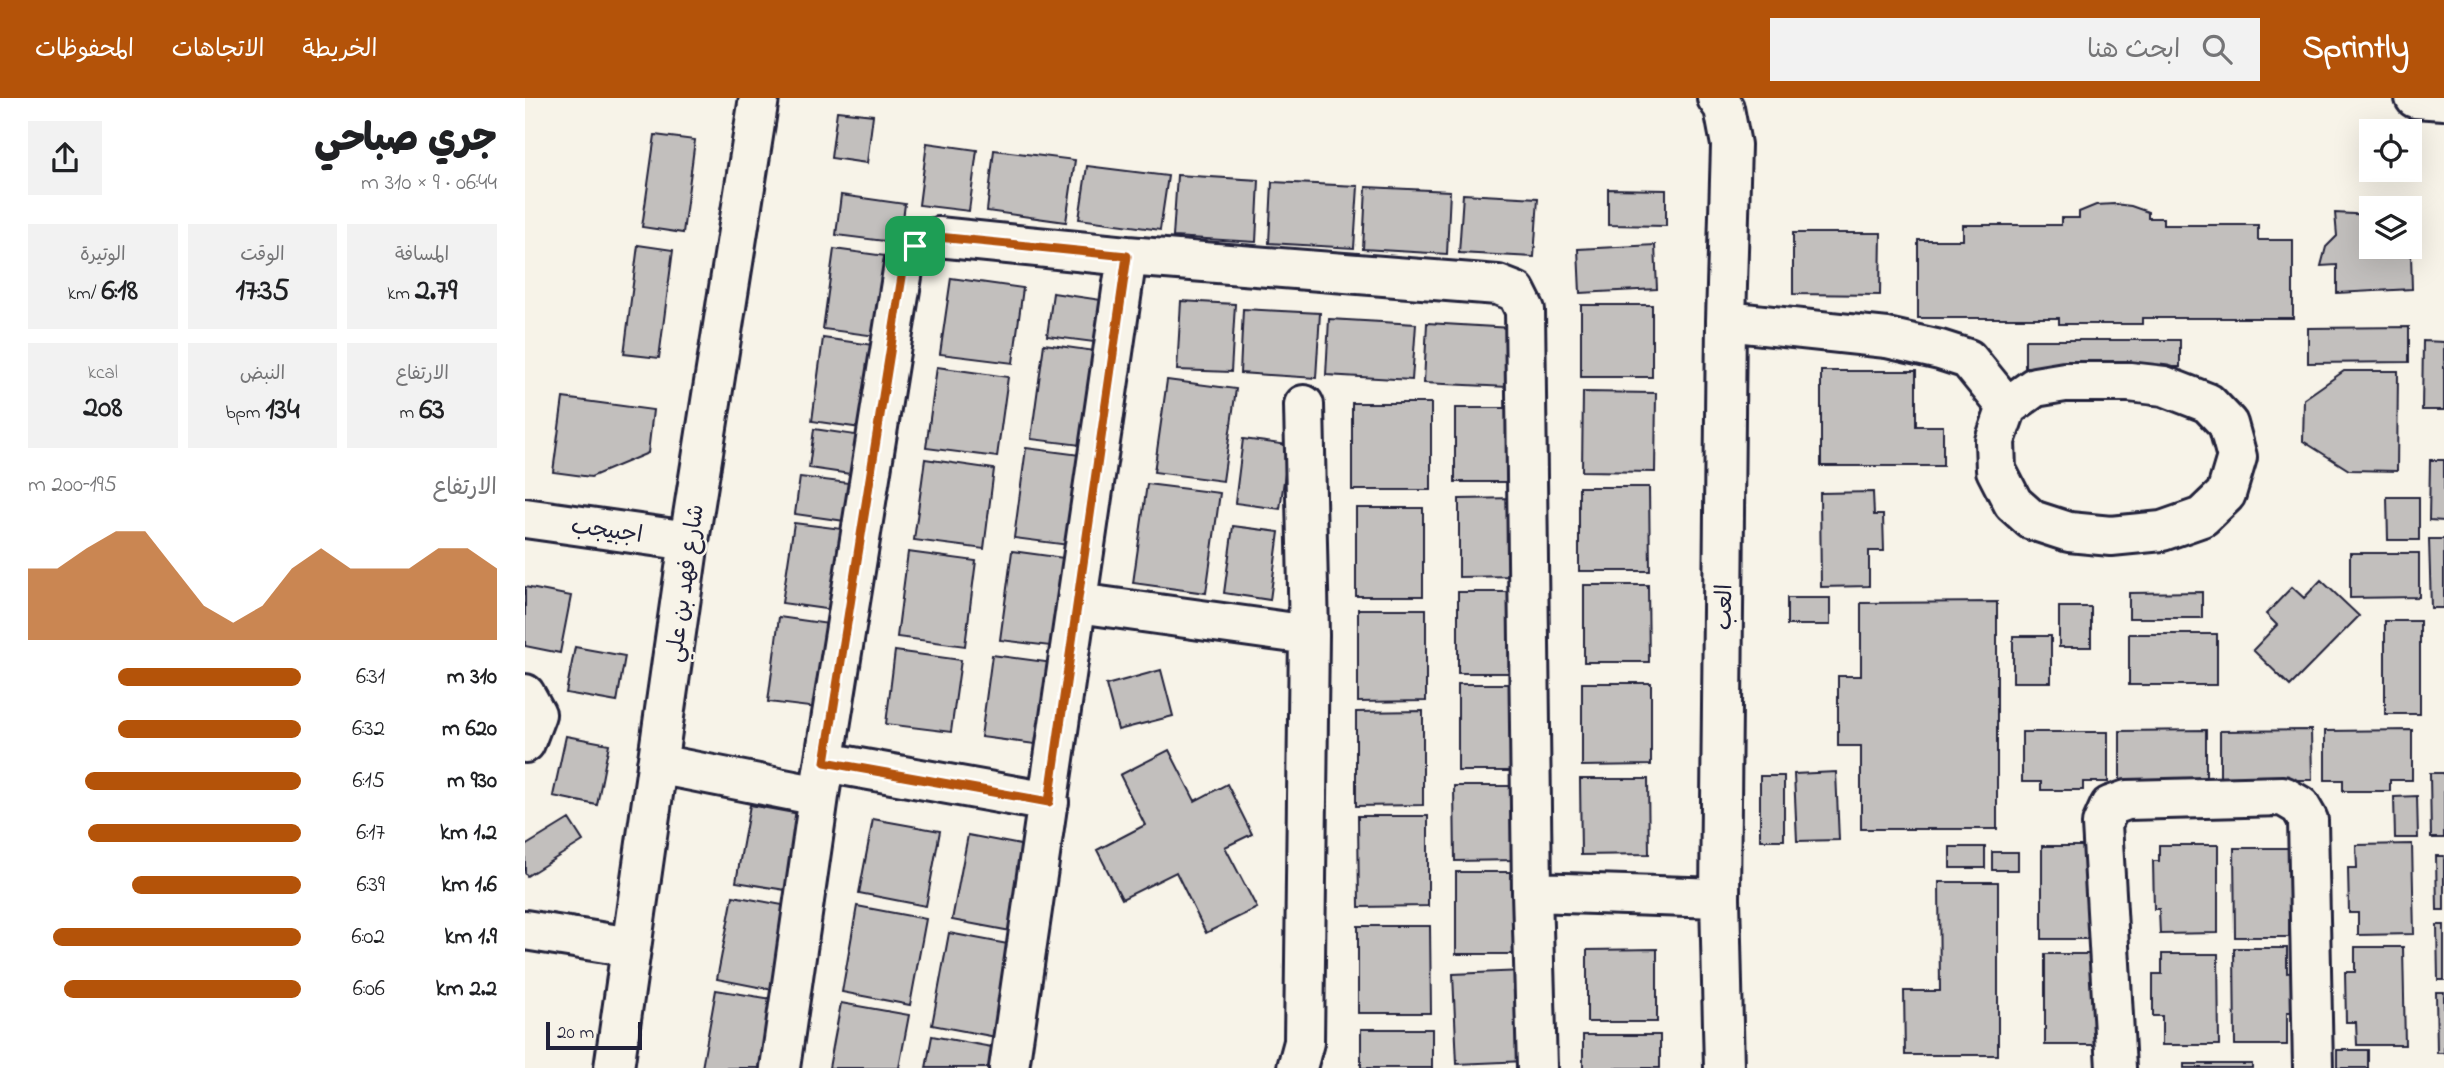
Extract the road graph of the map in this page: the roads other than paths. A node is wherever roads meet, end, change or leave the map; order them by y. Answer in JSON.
{"nodes":[{"id":1,"x":759,"y":98,"type":"edge"},
{"id":2,"x":1717,"y":98,"type":"edge"},
{"id":3,"x":1749,"y":98,"type":"edge"},
{"id":4,"x":2415,"y":98,"type":"edge"},
{"id":5,"x":2444,"y":100,"type":"edge"},
{"id":6,"x":1731,"y":145,"type":"junction"},
{"id":7,"x":1127,"y":256,"type":"junction"},
{"id":8,"x":1726,"y":321,"type":"junction"},
{"id":9,"x":1304,"y":405,"type":"dead end"},
{"id":10,"x":2007,"y":407,"type":"junction"},
{"id":11,"x":525,"y":518,"type":"edge"},
{"id":12,"x":689,"y":541,"type":"junction"},
{"id":13,"x":1077,"y":603,"type":"junction"},
{"id":14,"x":1309,"y":635,"type":"junction"},
{"id":15,"x":525,"y":694,"type":"edge"},
{"id":16,"x":525,"y":743,"type":"edge"},
{"id":17,"x":657,"y":764,"type":"junction"},
{"id":18,"x":822,"y":779,"type":"junction"},
{"id":19,"x":1049,"y":802,"type":"junction"},
{"id":20,"x":1532,"y":892,"type":"junction"},
{"id":21,"x":1720,"y":898,"type":"junction"},
{"id":22,"x":525,"y":930,"type":"edge"},
{"id":23,"x":631,"y":947,"type":"junction"},
{"id":24,"x":614,"y":1068,"type":"edge"},
{"id":25,"x":780,"y":1068,"type":"edge"},
{"id":26,"x":1009,"y":1068,"type":"edge"},
{"id":27,"x":1297,"y":1068,"type":"edge"},
{"id":28,"x":1537,"y":1068,"type":"edge"},
{"id":29,"x":1724,"y":1068,"type":"edge"},
{"id":30,"x":2116,"y":1068,"type":"edge"},
{"id":31,"x":2312,"y":1068,"type":"edge"}],
"edges":[{"from":1,"to":12,"type":"street","name":"شارع فهد بن علي"},
{"from":2,"to":6,"type":"street","name":"العب"},
{"from":3,"to":6,"type":"street","name":"العب"},
{"from":4,"to":5,"type":"street"},
{"from":6,"to":8,"type":"street","name":"العب"},
{"from":7,"to":13,"type":"street"},
{"from":7,"to":18,"type":"street"},
{"from":7,"to":20,"type":"street"},
{"from":8,"to":10,"type":"street"},
{"from":8,"to":21,"type":"street","name":"العب"},
{"from":9,"to":14,"type":"street"},
{"from":10,"to":10,"type":"street"},
{"from":11,"to":12,"type":"street","name":"اجبيجب"},
{"from":12,"to":17,"type":"street","name":"شارع فهد بن علي"},
{"from":13,"to":14,"type":"street"},
{"from":13,"to":19,"type":"street"},
{"from":14,"to":27,"type":"street"},
{"from":15,"to":16,"type":"street"},
{"from":17,"to":18,"type":"street"},
{"from":17,"to":23,"type":"street","name":"شارع فهد بن علي"},
{"from":18,"to":19,"type":"street"},
{"from":18,"to":25,"type":"street"},
{"from":19,"to":26,"type":"street"},
{"from":20,"to":21,"type":"street"},
{"from":20,"to":28,"type":"street"},
{"from":21,"to":29,"type":"street","name":"العب"},
{"from":22,"to":23,"type":"street"},
{"from":23,"to":24,"type":"street","name":"شارع فهد بن علي"},
{"from":30,"to":31,"type":"street"}]}
